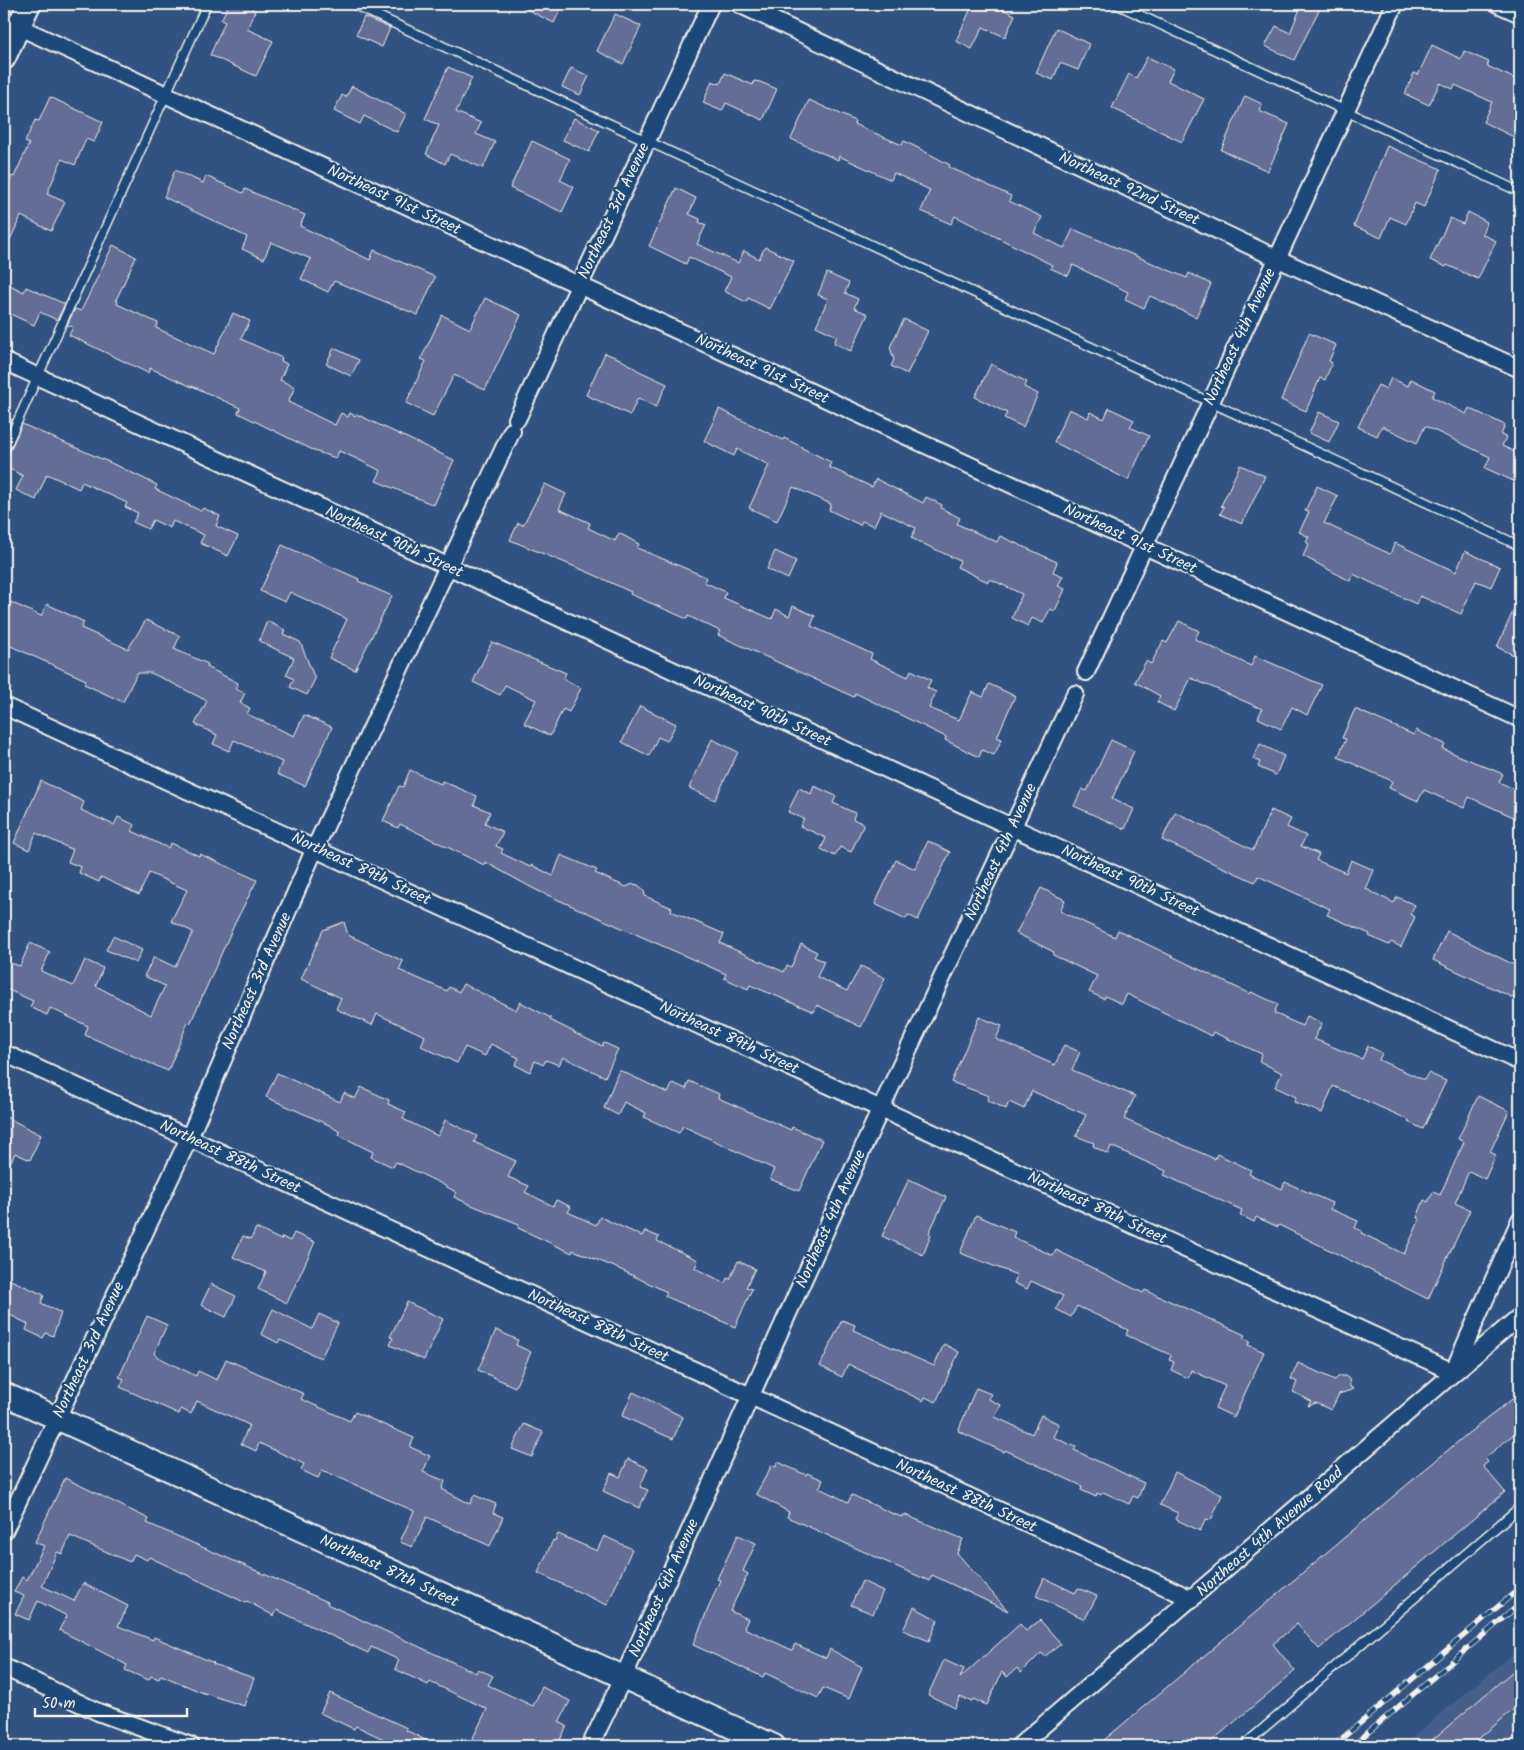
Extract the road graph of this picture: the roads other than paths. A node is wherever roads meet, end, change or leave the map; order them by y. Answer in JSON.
{"nodes":[{"id":1,"x":29,"y":4,"type":"edge"},
{"id":2,"x":207,"y":4,"type":"edge"},
{"id":3,"x":352,"y":4,"type":"edge"},
{"id":4,"x":711,"y":4,"type":"edge"},
{"id":5,"x":740,"y":4,"type":"edge"},
{"id":6,"x":1116,"y":4,"type":"edge"},
{"id":7,"x":1395,"y":4,"type":"edge"},
{"id":8,"x":1498,"y":4,"type":"edge"},
{"id":9,"x":1520,"y":14,"type":"edge"},
{"id":10,"x":11,"y":24,"type":"edge"},
{"id":11,"x":4,"y":58,"type":"edge"},
{"id":12,"x":166,"y":94,"type":"junction"},
{"id":13,"x":1345,"y":110,"type":"junction"},
{"id":14,"x":647,"y":141,"type":"junction"},
{"id":15,"x":1520,"y":192,"type":"edge"},
{"id":16,"x":1276,"y":258,"type":"junction"},
{"id":17,"x":580,"y":285,"type":"junction"},
{"id":18,"x":4,"y":362,"type":"edge"},
{"id":19,"x":1520,"y":369,"type":"edge"},
{"id":20,"x":37,"y":377,"type":"junction"},
{"id":21,"x":1210,"y":402,"type":"junction"},
{"id":22,"x":4,"y":451,"type":"edge"},
{"id":23,"x":1144,"y":545,"type":"junction"},
{"id":24,"x":1520,"y":546,"type":"edge"},
{"id":25,"x":448,"y":566,"type":"junction"},
{"id":26,"x":1086,"y":672,"type":"dead end"},
{"id":27,"x":1075,"y":694,"type":"dead end"},
{"id":28,"x":4,"y":706,"type":"edge"},
{"id":29,"x":1520,"y":719,"type":"edge"},
{"id":30,"x":1013,"y":826,"type":"junction"},
{"id":31,"x":315,"y":848,"type":"junction"},
{"id":32,"x":4,"y":1053,"type":"edge"},
{"id":33,"x":1520,"y":1062,"type":"edge"},
{"id":34,"x":881,"y":1108,"type":"junction"},
{"id":35,"x":188,"y":1138,"type":"junction"},
{"id":36,"x":1520,"y":1220,"type":"edge"},
{"id":37,"x":1517,"y":1324,"type":"edge"},
{"id":38,"x":1453,"y":1372,"type":"junction"},
{"id":39,"x":4,"y":1394,"type":"edge"},
{"id":40,"x":751,"y":1397,"type":"junction"},
{"id":41,"x":57,"y":1418,"type":"junction"},
{"id":42,"x":1520,"y":1507,"type":"edge"},
{"id":43,"x":4,"y":1531,"type":"edge"},
{"id":44,"x":1192,"y":1599,"type":"junction"},
{"id":45,"x":4,"y":1667,"type":"edge"},
{"id":46,"x":623,"y":1678,"type":"junction"},
{"id":47,"x":191,"y":1746,"type":"edge"},
{"id":48,"x":590,"y":1746,"type":"edge"},
{"id":49,"x":774,"y":1746,"type":"edge"},
{"id":50,"x":1019,"y":1746,"type":"edge"},
{"id":51,"x":1243,"y":1746,"type":"edge"}],
"edges":[{"from":1,"to":10,"type":"street"},
{"from":2,"to":12,"type":"lane"},
{"from":3,"to":14,"type":"lane"},
{"from":4,"to":14,"type":"street","name":"Northeast 3rd Avenue"},
{"from":5,"to":16,"type":"street","name":"Northeast 92nd Street"},
{"from":6,"to":13,"type":"lane"},
{"from":7,"to":13,"type":"street","name":"Northeast 4th Avenue"},
{"from":8,"to":9,"type":"street"},
{"from":10,"to":11,"type":"street"},
{"from":10,"to":12,"type":"street","name":"Northeast 91st Street"},
{"from":12,"to":17,"type":"street","name":"Northeast 91st Street"},
{"from":12,"to":20,"type":"lane"},
{"from":13,"to":15,"type":"lane"},
{"from":13,"to":16,"type":"street","name":"Northeast 4th Avenue"},
{"from":14,"to":17,"type":"street","name":"Northeast 3rd Avenue"},
{"from":14,"to":21,"type":"lane"},
{"from":16,"to":19,"type":"street","name":"Northeast 92nd Street"},
{"from":16,"to":21,"type":"street","name":"Northeast 4th Avenue"},
{"from":17,"to":23,"type":"street","name":"Northeast 91st Street"},
{"from":17,"to":25,"type":"street","name":"Northeast 3rd Avenue"},
{"from":18,"to":20,"type":"street","name":"Northeast 90th Street"},
{"from":20,"to":22,"type":"lane"},
{"from":20,"to":25,"type":"street","name":"Northeast 90th Street"},
{"from":21,"to":23,"type":"street","name":"Northeast 4th Avenue"},
{"from":21,"to":24,"type":"lane"},
{"from":23,"to":26,"type":"street","name":"Northeast 4th Avenue"},
{"from":23,"to":29,"type":"street","name":"Northeast 91st Street"},
{"from":25,"to":30,"type":"street","name":"Northeast 90th Street"},
{"from":25,"to":31,"type":"street","name":"Northeast 3rd Avenue"},
{"from":27,"to":30,"type":"street","name":"Northeast 4th Avenue"},
{"from":28,"to":31,"type":"street","name":"Northeast 89th Street"},
{"from":30,"to":33,"type":"street","name":"Northeast 90th Street"},
{"from":30,"to":34,"type":"street","name":"Northeast 4th Avenue"},
{"from":31,"to":34,"type":"street","name":"Northeast 89th Street"},
{"from":31,"to":35,"type":"street","name":"Northeast 3rd Avenue"},
{"from":32,"to":35,"type":"street","name":"Northeast 88th Street"},
{"from":34,"to":38,"type":"street","name":"Northeast 89th Street"},
{"from":34,"to":40,"type":"street","name":"Northeast 4th Avenue"},
{"from":35,"to":40,"type":"street","name":"Northeast 88th Street"},
{"from":35,"to":41,"type":"street","name":"Northeast 3rd Avenue"},
{"from":36,"to":38,"type":"street"},
{"from":37,"to":38,"type":"street","name":"Northeast 4th Avenue Road"},
{"from":38,"to":44,"type":"street","name":"Northeast 4th Avenue Road"},
{"from":39,"to":41,"type":"street","name":"Northeast 87th Street"},
{"from":40,"to":44,"type":"street","name":"Northeast 88th Street"},
{"from":40,"to":46,"type":"street","name":"Northeast 4th Avenue"},
{"from":41,"to":43,"type":"street","name":"Northeast 3rd Avenue"},
{"from":41,"to":46,"type":"street","name":"Northeast 87th Street"},
{"from":42,"to":51,"type":"lane"},
{"from":44,"to":50,"type":"street","name":"Northeast 4th Avenue Road"},
{"from":45,"to":47,"type":"street"},
{"from":46,"to":48,"type":"street","name":"Northeast 4th Avenue"},
{"from":46,"to":49,"type":"street","name":"Northeast 87th Street"}]}
